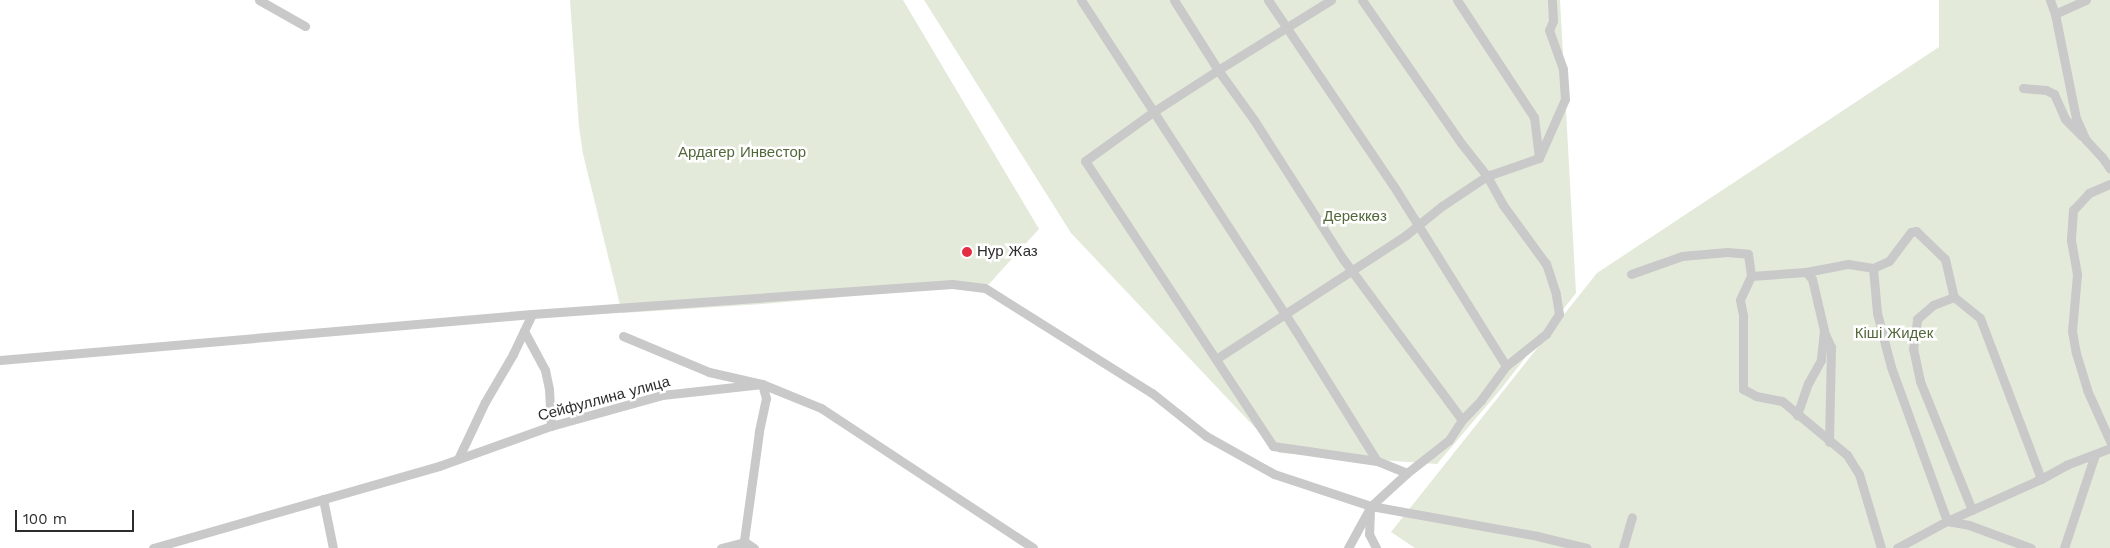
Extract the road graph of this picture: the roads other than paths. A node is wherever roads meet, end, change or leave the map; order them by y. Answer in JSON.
{"nodes":[{"id":1,"x":259,"y":0,"type":"edge"},
{"id":2,"x":1081,"y":0,"type":"edge"},
{"id":3,"x":1174,"y":0,"type":"edge"},
{"id":4,"x":1268,"y":0,"type":"edge"},
{"id":5,"x":1331,"y":0,"type":"edge"},
{"id":6,"x":1362,"y":0,"type":"edge"},
{"id":7,"x":1457,"y":0,"type":"edge"},
{"id":8,"x":1552,"y":0,"type":"edge"},
{"id":9,"x":2050,"y":0,"type":"edge"},
{"id":10,"x":2086,"y":0,"type":"edge"},
{"id":11,"x":2055,"y":14,"type":"junction"},
{"id":12,"x":305,"y":26,"type":"dead end"},
{"id":13,"x":1286,"y":28,"type":"junction"},
{"id":14,"x":1218,"y":70,"type":"junction"},
{"id":15,"x":2023,"y":88,"type":"dead end"},
{"id":16,"x":1153,"y":112,"type":"junction"},
{"id":17,"x":2086,"y":140,"type":"junction"},
{"id":18,"x":1539,"y":158,"type":"junction"},
{"id":19,"x":2110,"y":170,"type":"edge"},
{"id":20,"x":1487,"y":176,"type":"junction"},
{"id":21,"x":2110,"y":184,"type":"edge"},
{"id":22,"x":1418,"y":226,"type":"junction"},
{"id":23,"x":1873,"y":268,"type":"junction"},
{"id":24,"x":1352,"y":271,"type":"junction"},
{"id":25,"x":1806,"y":272,"type":"junction"},
{"id":26,"x":1631,"y":274,"type":"dead end"},
{"id":27,"x":1751,"y":276,"type":"junction"},
{"id":28,"x":1954,"y":297,"type":"junction"},
{"id":29,"x":532,"y":314,"type":"junction"},
{"id":30,"x":1285,"y":314,"type":"junction"},
{"id":31,"x":1824,"y":330,"type":"junction"},
{"id":32,"x":524,"y":331,"type":"junction"},
{"id":33,"x":624,"y":336,"type":"dead end"},
{"id":34,"x":1216,"y":359,"type":"junction"},
{"id":35,"x":0,"y":360,"type":"edge"},
{"id":36,"x":1506,"y":366,"type":"junction"},
{"id":37,"x":762,"y":384,"type":"junction"},
{"id":38,"x":1797,"y":415,"type":"junction"},
{"id":39,"x":1462,"y":420,"type":"junction"},
{"id":40,"x":551,"y":426,"type":"junction"},
{"id":41,"x":2110,"y":441,"type":"edge"},
{"id":42,"x":1829,"y":442,"type":"junction"},
{"id":43,"x":2110,"y":448,"type":"edge"},
{"id":44,"x":2095,"y":454,"type":"junction"},
{"id":45,"x":458,"y":459,"type":"junction"},
{"id":46,"x":1378,"y":461,"type":"junction"},
{"id":47,"x":1407,"y":472,"type":"junction"},
{"id":48,"x":2041,"y":479,"type":"junction"},
{"id":49,"x":324,"y":499,"type":"junction"},
{"id":50,"x":1371,"y":506,"type":"junction"},
{"id":51,"x":1972,"y":510,"type":"junction"},
{"id":52,"x":1632,"y":517,"type":"dead end"},
{"id":53,"x":1948,"y":521,"type":"junction"},
{"id":54,"x":744,"y":545,"type":"edge"},
{"id":55,"x":153,"y":548,"type":"edge"},
{"id":56,"x":333,"y":548,"type":"edge"},
{"id":57,"x":721,"y":548,"type":"edge"},
{"id":58,"x":754,"y":548,"type":"edge"},
{"id":59,"x":1033,"y":548,"type":"edge"},
{"id":60,"x":1348,"y":548,"type":"edge"},
{"id":61,"x":1376,"y":548,"type":"edge"},
{"id":62,"x":1587,"y":548,"type":"edge"},
{"id":63,"x":1623,"y":548,"type":"edge"},
{"id":64,"x":1881,"y":548,"type":"edge"},
{"id":65,"x":1897,"y":548,"type":"edge"},
{"id":66,"x":2031,"y":548,"type":"edge"},
{"id":67,"x":2064,"y":548,"type":"edge"}],
"edges":[{"from":1,"to":12,"type":"street"},
{"from":2,"to":16,"type":"street"},
{"from":3,"to":14,"type":"street"},
{"from":4,"to":13,"type":"street"},
{"from":5,"to":13,"type":"street"},
{"from":6,"to":20,"type":"street"},
{"from":7,"to":18,"type":"street"},
{"from":8,"to":18,"type":"street"},
{"from":9,"to":11,"type":"street"},
{"from":10,"to":11,"type":"street"},
{"from":11,"to":17,"type":"street"},
{"from":13,"to":14,"type":"street"},
{"from":13,"to":22,"type":"street"},
{"from":14,"to":16,"type":"street"},
{"from":14,"to":24,"type":"street"},
{"from":15,"to":17,"type":"street"},
{"from":16,"to":30,"type":"street"},
{"from":16,"to":34,"type":"street"},
{"from":17,"to":19,"type":"street"},
{"from":18,"to":20,"type":"street"},
{"from":20,"to":22,"type":"street"},
{"from":20,"to":36,"type":"street"},
{"from":21,"to":41,"type":"street"},
{"from":22,"to":24,"type":"street"},
{"from":22,"to":36,"type":"street"},
{"from":23,"to":25,"type":"street"},
{"from":23,"to":28,"type":"street"},
{"from":23,"to":53,"type":"street"},
{"from":24,"to":30,"type":"street"},
{"from":24,"to":39,"type":"street"},
{"from":25,"to":27,"type":"street"},
{"from":25,"to":31,"type":"street"},
{"from":26,"to":27,"type":"street"},
{"from":27,"to":38,"type":"street"},
{"from":28,"to":48,"type":"street"},
{"from":28,"to":51,"type":"street"},
{"from":29,"to":32,"type":"street"},
{"from":29,"to":35,"type":"street"},
{"from":29,"to":50,"type":"street"},
{"from":30,"to":34,"type":"street"},
{"from":30,"to":46,"type":"street"},
{"from":31,"to":38,"type":"street"},
{"from":31,"to":42,"type":"street"},
{"from":32,"to":40,"type":"street"},
{"from":32,"to":45,"type":"street"},
{"from":33,"to":37,"type":"street"},
{"from":34,"to":46,"type":"street"},
{"from":36,"to":39,"type":"street"},
{"from":37,"to":40,"type":"street","name":"Сейфуллина улица"},
{"from":37,"to":54,"type":"street"},
{"from":37,"to":59,"type":"street","name":"Сейфуллина улица"},
{"from":38,"to":42,"type":"street"},
{"from":39,"to":47,"type":"street"},
{"from":40,"to":45,"type":"street","name":"Сейфуллина улица"},
{"from":42,"to":64,"type":"street"},
{"from":43,"to":44,"type":"street"},
{"from":44,"to":48,"type":"street"},
{"from":44,"to":67,"type":"street"},
{"from":45,"to":49,"type":"street","name":"Сейфуллина улица"},
{"from":46,"to":47,"type":"street"},
{"from":47,"to":50,"type":"street"},
{"from":48,"to":51,"type":"street"},
{"from":49,"to":55,"type":"street","name":"Сейфуллина улица"},
{"from":49,"to":56,"type":"street"},
{"from":50,"to":60,"type":"street"},
{"from":50,"to":61,"type":"street"},
{"from":50,"to":62,"type":"street"},
{"from":51,"to":53,"type":"street"},
{"from":52,"to":63,"type":"street"},
{"from":53,"to":65,"type":"street"},
{"from":53,"to":66,"type":"street"},
{"from":54,"to":57,"type":"street"},
{"from":54,"to":58,"type":"street"}]}
